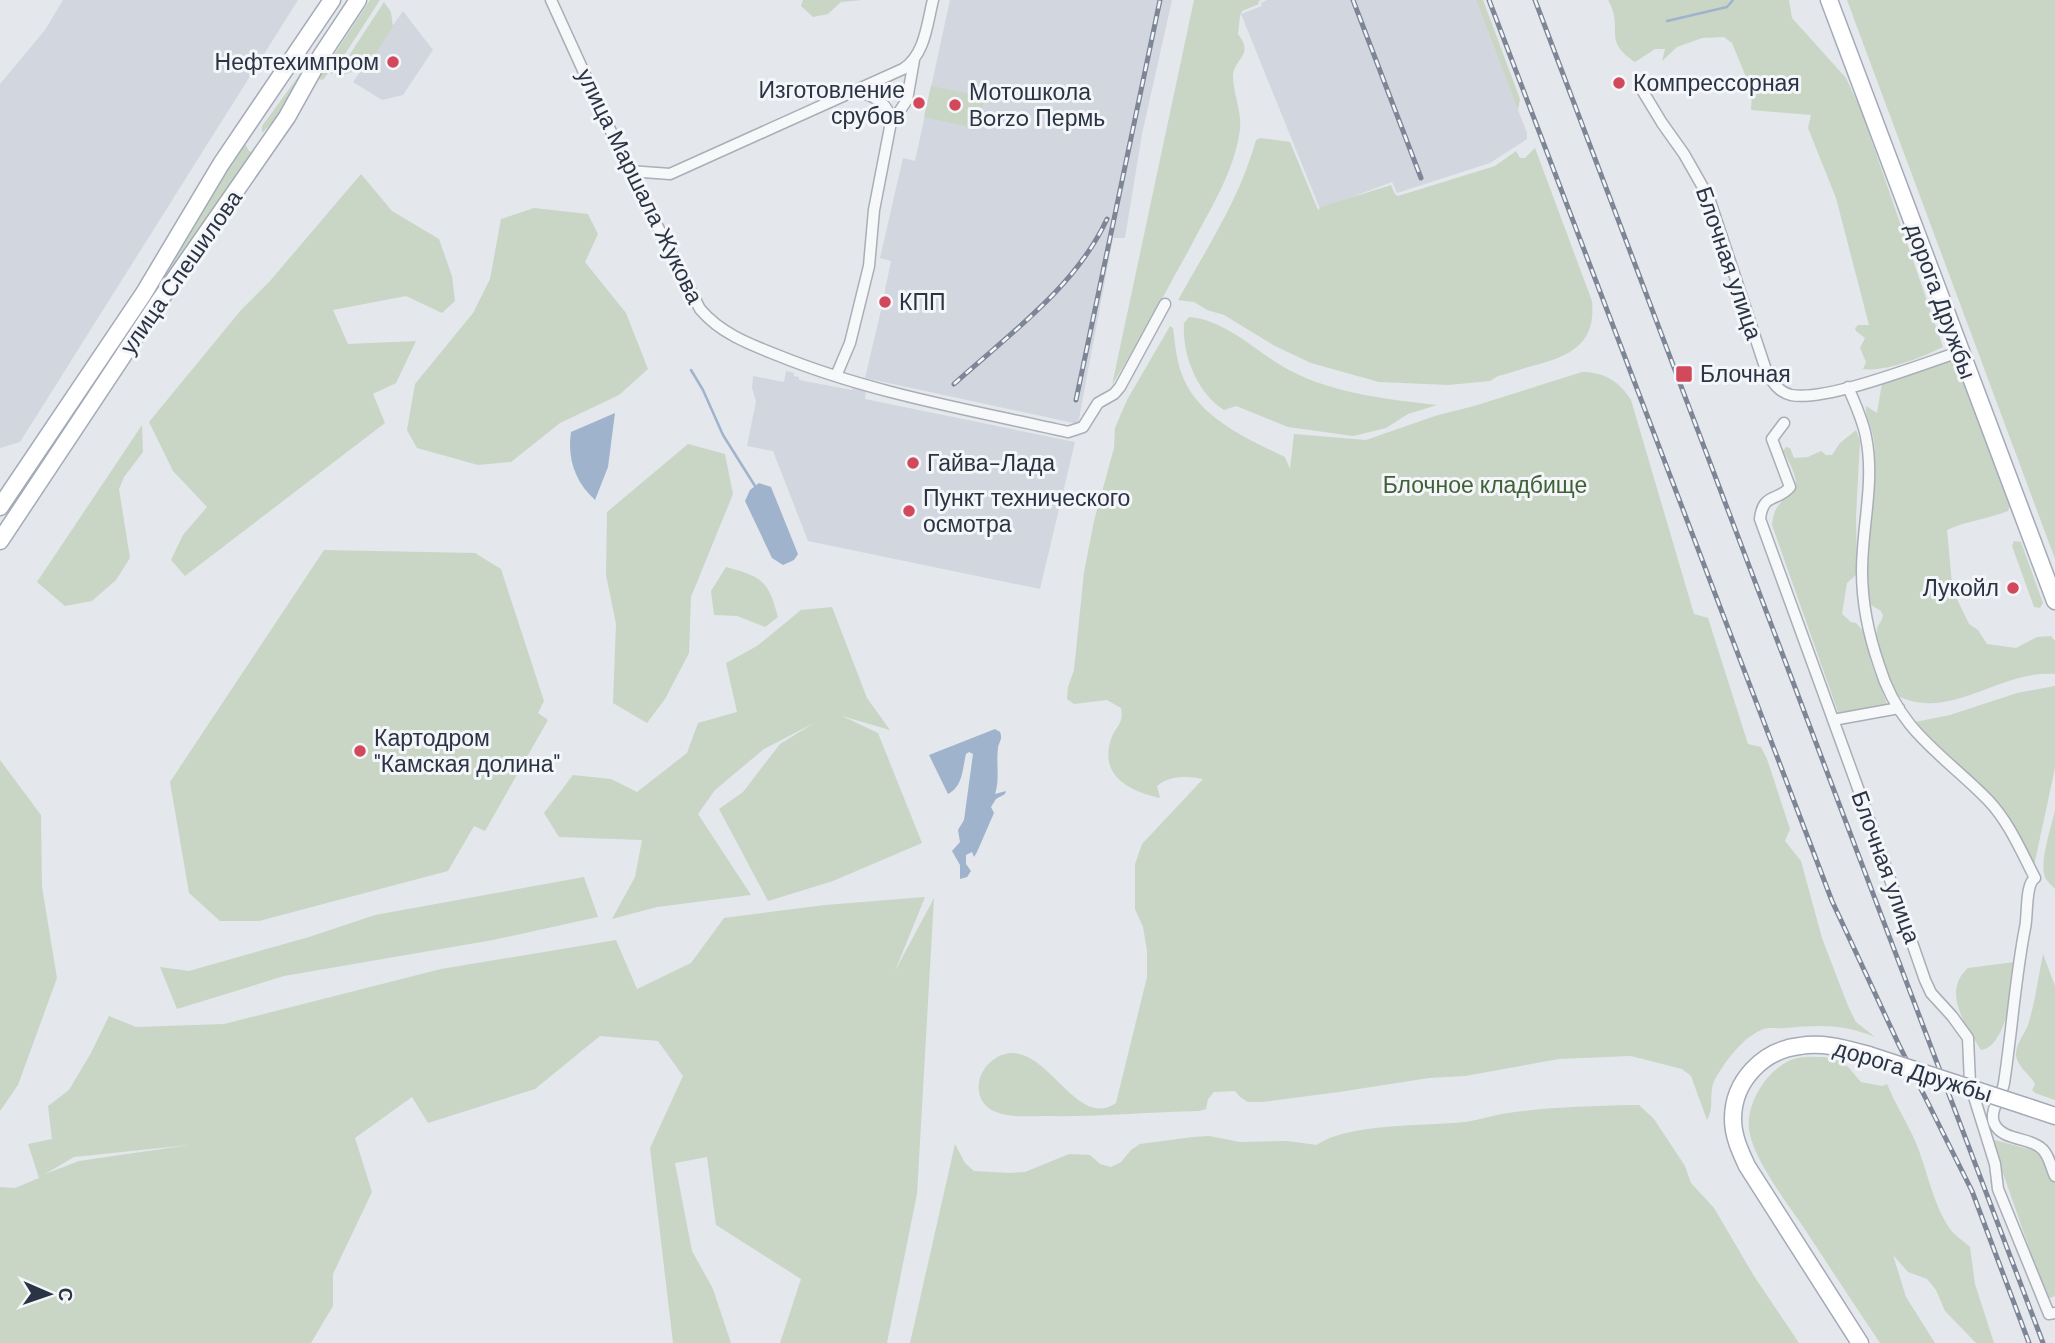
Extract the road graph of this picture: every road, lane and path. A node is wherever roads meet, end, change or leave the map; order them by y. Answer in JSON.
{"nodes":[{"id":1,"x":332,"y":0,"type":"edge"},
{"id":2,"x":358,"y":0,"type":"edge"},
{"id":3,"x":551,"y":0,"type":"edge"},
{"id":4,"x":933,"y":0,"type":"edge"},
{"id":5,"x":1829,"y":0,"type":"edge"},
{"id":6,"x":914,"y":61,"type":"junction"},
{"id":7,"x":853,"y":90,"type":"junction"},
{"id":8,"x":1642,"y":90,"type":"dead end"},
{"id":9,"x":264,"y":99,"type":"junction"},
{"id":10,"x":286,"y":117,"type":"junction"},
{"id":11,"x":890,"y":128,"type":"junction"},
{"id":12,"x":629,"y":171,"type":"junction"},
{"id":13,"x":1165,"y":303,"type":"dead end"},
{"id":14,"x":1959,"y":352,"type":"junction"},
{"id":15,"x":836,"y":376,"type":"junction"},
{"id":16,"x":1848,"y":387,"type":"junction"},
{"id":17,"x":1784,"y":423,"type":"dead end"},
{"id":18,"x":0,"y":507,"type":"edge"},
{"id":19,"x":0,"y":541,"type":"edge"},
{"id":20,"x":2055,"y":601,"type":"edge"},
{"id":21,"x":1899,"y":708,"type":"junction"},
{"id":22,"x":1833,"y":720,"type":"junction"},
{"id":23,"x":2055,"y":1116,"type":"edge"},
{"id":24,"x":2055,"y":1177,"type":"edge"},
{"id":25,"x":2055,"y":1313,"type":"edge"},
{"id":26,"x":1860,"y":1343,"type":"edge"}],
"edges":[{"from":1,"to":9,"type":"main road","name":"улица Спешилова"},
{"from":2,"to":10,"type":"main road","name":"улица Спешилова"},
{"from":3,"to":12,"type":"street","name":"улица Маршала Жукова"},
{"from":4,"to":6,"type":"street"},
{"from":5,"to":14,"type":"main road","name":"дорога Дружбы"},
{"from":6,"to":7,"type":"street"},
{"from":6,"to":11,"type":"street"},
{"from":7,"to":11,"type":"street"},
{"from":7,"to":12,"type":"street"},
{"from":8,"to":16,"type":"street","name":"Блочная улица"},
{"from":9,"to":10,"type":"main road"},
{"from":9,"to":18,"type":"main road","name":"улица Спешилова"},
{"from":10,"to":19,"type":"main road","name":"улица Спешилова"},
{"from":11,"to":15,"type":"street"},
{"from":12,"to":15,"type":"street","name":"улица Маршала Жукова"},
{"from":13,"to":15,"type":"street","name":"улица Маршала Жукова"},
{"from":14,"to":16,"type":"street"},
{"from":14,"to":20,"type":"main road","name":"дорога Дружбы"},
{"from":16,"to":21,"type":"street"},
{"from":17,"to":22,"type":"street","name":"Блочная улица"},
{"from":21,"to":22,"type":"street"},
{"from":21,"to":24,"type":"street"},
{"from":22,"to":25,"type":"street","name":"Блочная улица"},
{"from":23,"to":26,"type":"main road","name":"дорога Дружбы","bridge":true}]}
